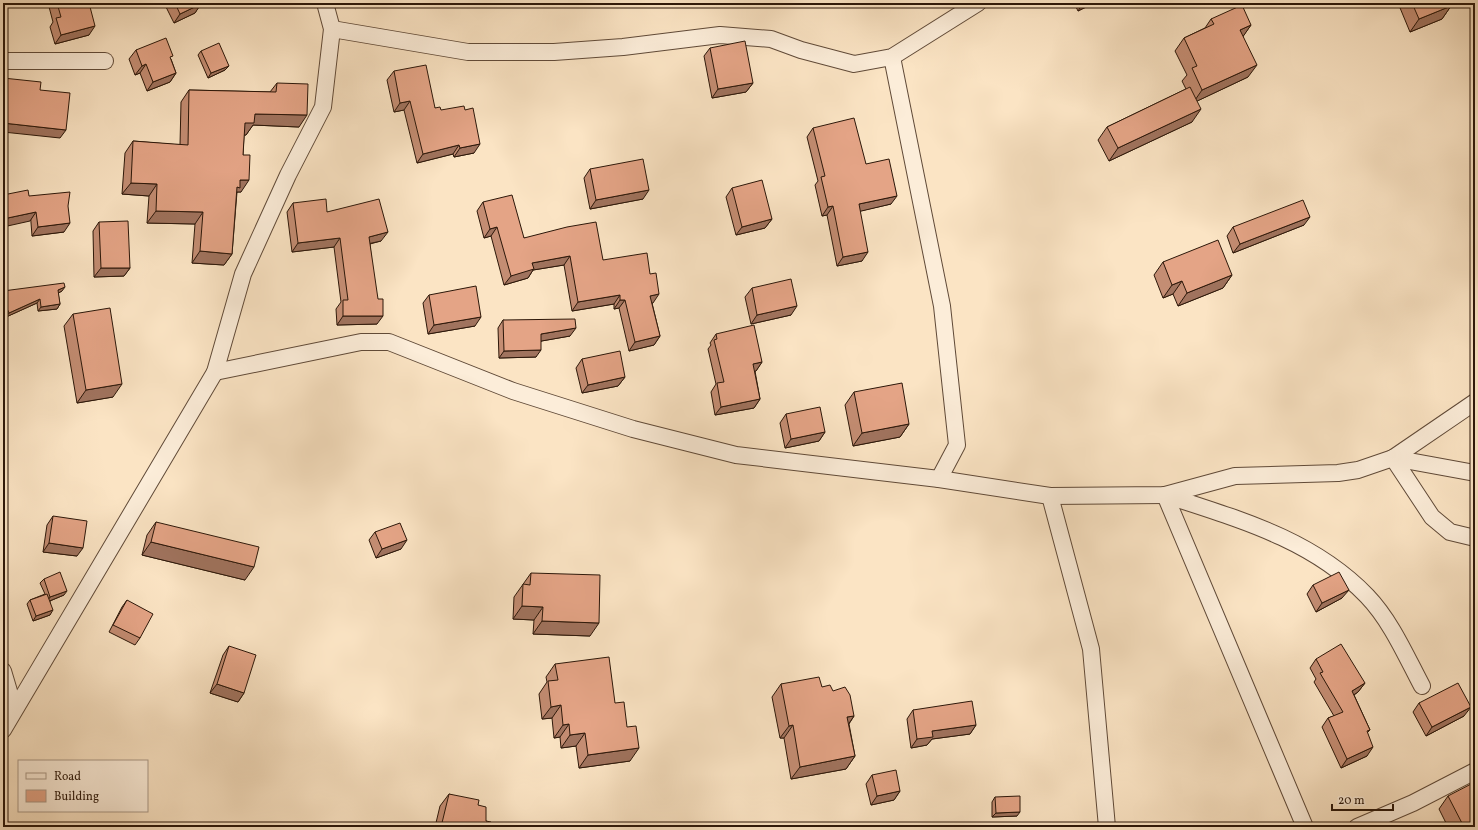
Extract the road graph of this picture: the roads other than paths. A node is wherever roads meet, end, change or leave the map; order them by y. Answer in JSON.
{"nodes":[{"id":1,"x":325,"y":3,"type":"edge"},
{"id":2,"x":978,"y":3,"type":"edge"},
{"id":3,"x":332,"y":29,"type":"junction"},
{"id":4,"x":892,"y":57,"type":"junction"},
{"id":5,"x":3,"y":61,"type":"edge"},
{"id":6,"x":105,"y":61,"type":"dead end"},
{"id":7,"x":215,"y":372,"type":"junction"},
{"id":8,"x":1475,"y":402,"type":"edge"},
{"id":9,"x":1393,"y":458,"type":"junction"},
{"id":10,"x":1475,"y":473,"type":"edge"},
{"id":11,"x":939,"y":479,"type":"junction"},
{"id":12,"x":1165,"y":495,"type":"junction"},
{"id":13,"x":1050,"y":496,"type":"junction"},
{"id":14,"x":1475,"y":538,"type":"edge"},
{"id":15,"x":3,"y":671,"type":"edge"},
{"id":16,"x":1422,"y":686,"type":"dead end"},
{"id":17,"x":14,"y":708,"type":"junction"},
{"id":18,"x":3,"y":730,"type":"edge"},
{"id":19,"x":1475,"y":770,"type":"edge"},
{"id":20,"x":1107,"y":827,"type":"edge"},
{"id":21,"x":1305,"y":827,"type":"edge"},
{"id":22,"x":1357,"y":827,"type":"edge"}],
"edges":[{"from":1,"to":3,"type":"street"},
{"from":2,"to":4,"type":"street"},
{"from":3,"to":4,"type":"street"},
{"from":3,"to":7,"type":"street"},
{"from":4,"to":11,"type":"street"},
{"from":5,"to":6,"type":"street"},
{"from":7,"to":11,"type":"street"},
{"from":7,"to":17,"type":"street"},
{"from":8,"to":9,"type":"street"},
{"from":9,"to":10,"type":"street"},
{"from":9,"to":12,"type":"street"},
{"from":9,"to":14,"type":"street"},
{"from":11,"to":13,"type":"street"},
{"from":12,"to":13,"type":"street"},
{"from":12,"to":16,"type":"street"},
{"from":12,"to":21,"type":"street"},
{"from":13,"to":20,"type":"street"},
{"from":15,"to":17,"type":"street"},
{"from":17,"to":18,"type":"street"},
{"from":19,"to":22,"type":"street"}]}
